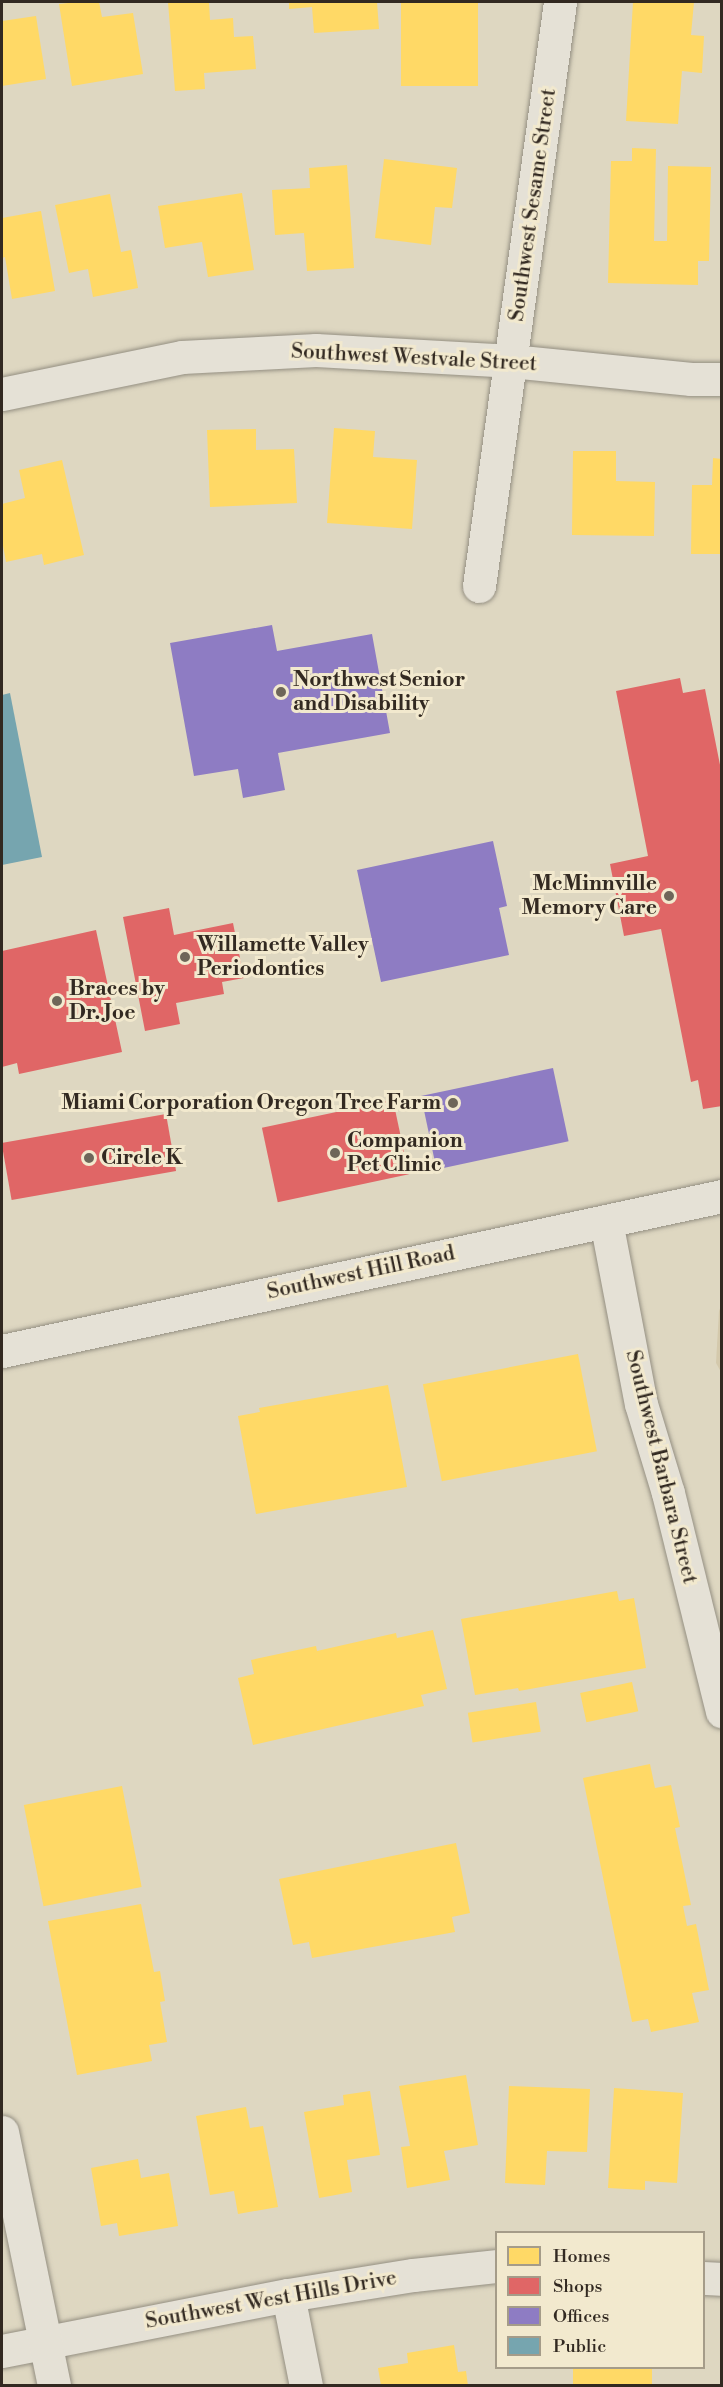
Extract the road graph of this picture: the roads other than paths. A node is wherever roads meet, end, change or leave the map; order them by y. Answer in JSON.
{"nodes":[{"id":1,"x":560,"y":2,"type":"edge"},
{"id":2,"x":511,"y":361,"type":"junction"},
{"id":3,"x":722,"y":379,"type":"edge"},
{"id":4,"x":2,"y":394,"type":"edge"},
{"id":5,"x":479,"y":586,"type":"dead end"},
{"id":6,"x":722,"y":1196,"type":"edge"},
{"id":7,"x":606,"y":1221,"type":"junction"},
{"id":8,"x":2,"y":1351,"type":"edge"},
{"id":9,"x":722,"y":1711,"type":"edge"},
{"id":10,"x":2,"y":2132,"type":"edge"},
{"id":11,"x":495,"y":2266,"type":"edge"},
{"id":12,"x":705,"y":2278,"type":"edge"},
{"id":13,"x":722,"y":2279,"type":"edge"},
{"id":14,"x":288,"y":2295,"type":"junction"},
{"id":15,"x":46,"y":2342,"type":"junction"},
{"id":16,"x":2,"y":2351,"type":"edge"},
{"id":17,"x":54,"y":2385,"type":"edge"},
{"id":18,"x":306,"y":2385,"type":"edge"}],
"edges":[{"from":1,"to":2,"type":"street","name":"Southwest Sesame Street"},
{"from":2,"to":3,"type":"street","name":"Southwest Westvale Street"},
{"from":2,"to":4,"type":"street","name":"Southwest Westvale Street"},
{"from":2,"to":5,"type":"street","name":"Southwest Sesame Street"},
{"from":6,"to":7,"type":"street","name":"Southwest Hill Road"},
{"from":7,"to":8,"type":"street","name":"Southwest Hill Road"},
{"from":7,"to":9,"type":"street","name":"Southwest Barbara Street"},
{"from":10,"to":15,"type":"street"},
{"from":11,"to":14,"type":"street","name":"Southwest West Hills Drive"},
{"from":12,"to":13,"type":"street"},
{"from":14,"to":15,"type":"street","name":"Southwest West Hills Drive"},
{"from":14,"to":18,"type":"street"},
{"from":15,"to":16,"type":"street","name":"Southwest West Hills Drive"},
{"from":15,"to":17,"type":"street"}]}
